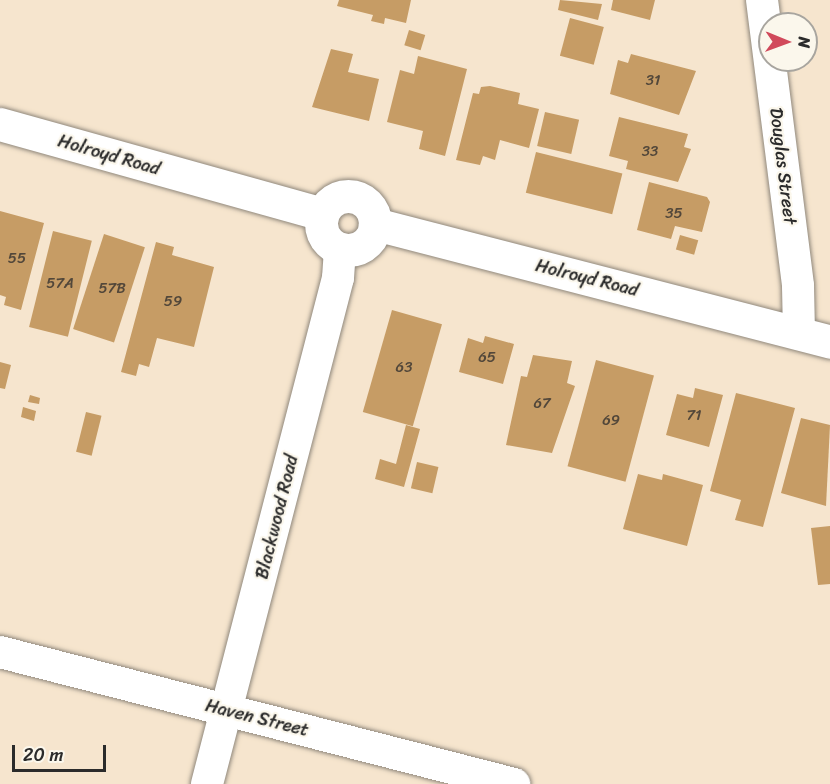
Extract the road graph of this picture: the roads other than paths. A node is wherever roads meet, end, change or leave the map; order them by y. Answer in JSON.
{"nodes":[{"id":1,"x":762,"y":0,"type":"edge"},
{"id":2,"x":0,"y":124,"type":"edge"},
{"id":3,"x":322,"y":214,"type":"junction"},
{"id":4,"x":375,"y":224,"type":"junction"},
{"id":5,"x":340,"y":249,"type":"junction"},
{"id":6,"x":799,"y":333,"type":"junction"},
{"id":7,"x":830,"y":342,"type":"edge"},
{"id":8,"x":0,"y":652,"type":"edge"},
{"id":9,"x":227,"y":710,"type":"junction"},
{"id":10,"x":207,"y":784,"type":"edge"},
{"id":11,"x":514,"y":784,"type":"edge"}],
"edges":[{"from":1,"to":6,"type":"street","name":"Douglas Street"},
{"from":2,"to":3,"type":"street","name":"Holroyd Road"},
{"from":3,"to":4,"type":"street"},
{"from":3,"to":5,"type":"street"},
{"from":4,"to":5,"type":"street"},
{"from":4,"to":6,"type":"street","name":"Holroyd Road"},
{"from":5,"to":9,"type":"street","name":"Blackwood Road"},
{"from":6,"to":7,"type":"street","name":"Holroyd Road"},
{"from":8,"to":9,"type":"street","name":"Haven Street"},
{"from":9,"to":10,"type":"street","name":"Blackwood Road"},
{"from":9,"to":11,"type":"street","name":"Haven Street"}]}
